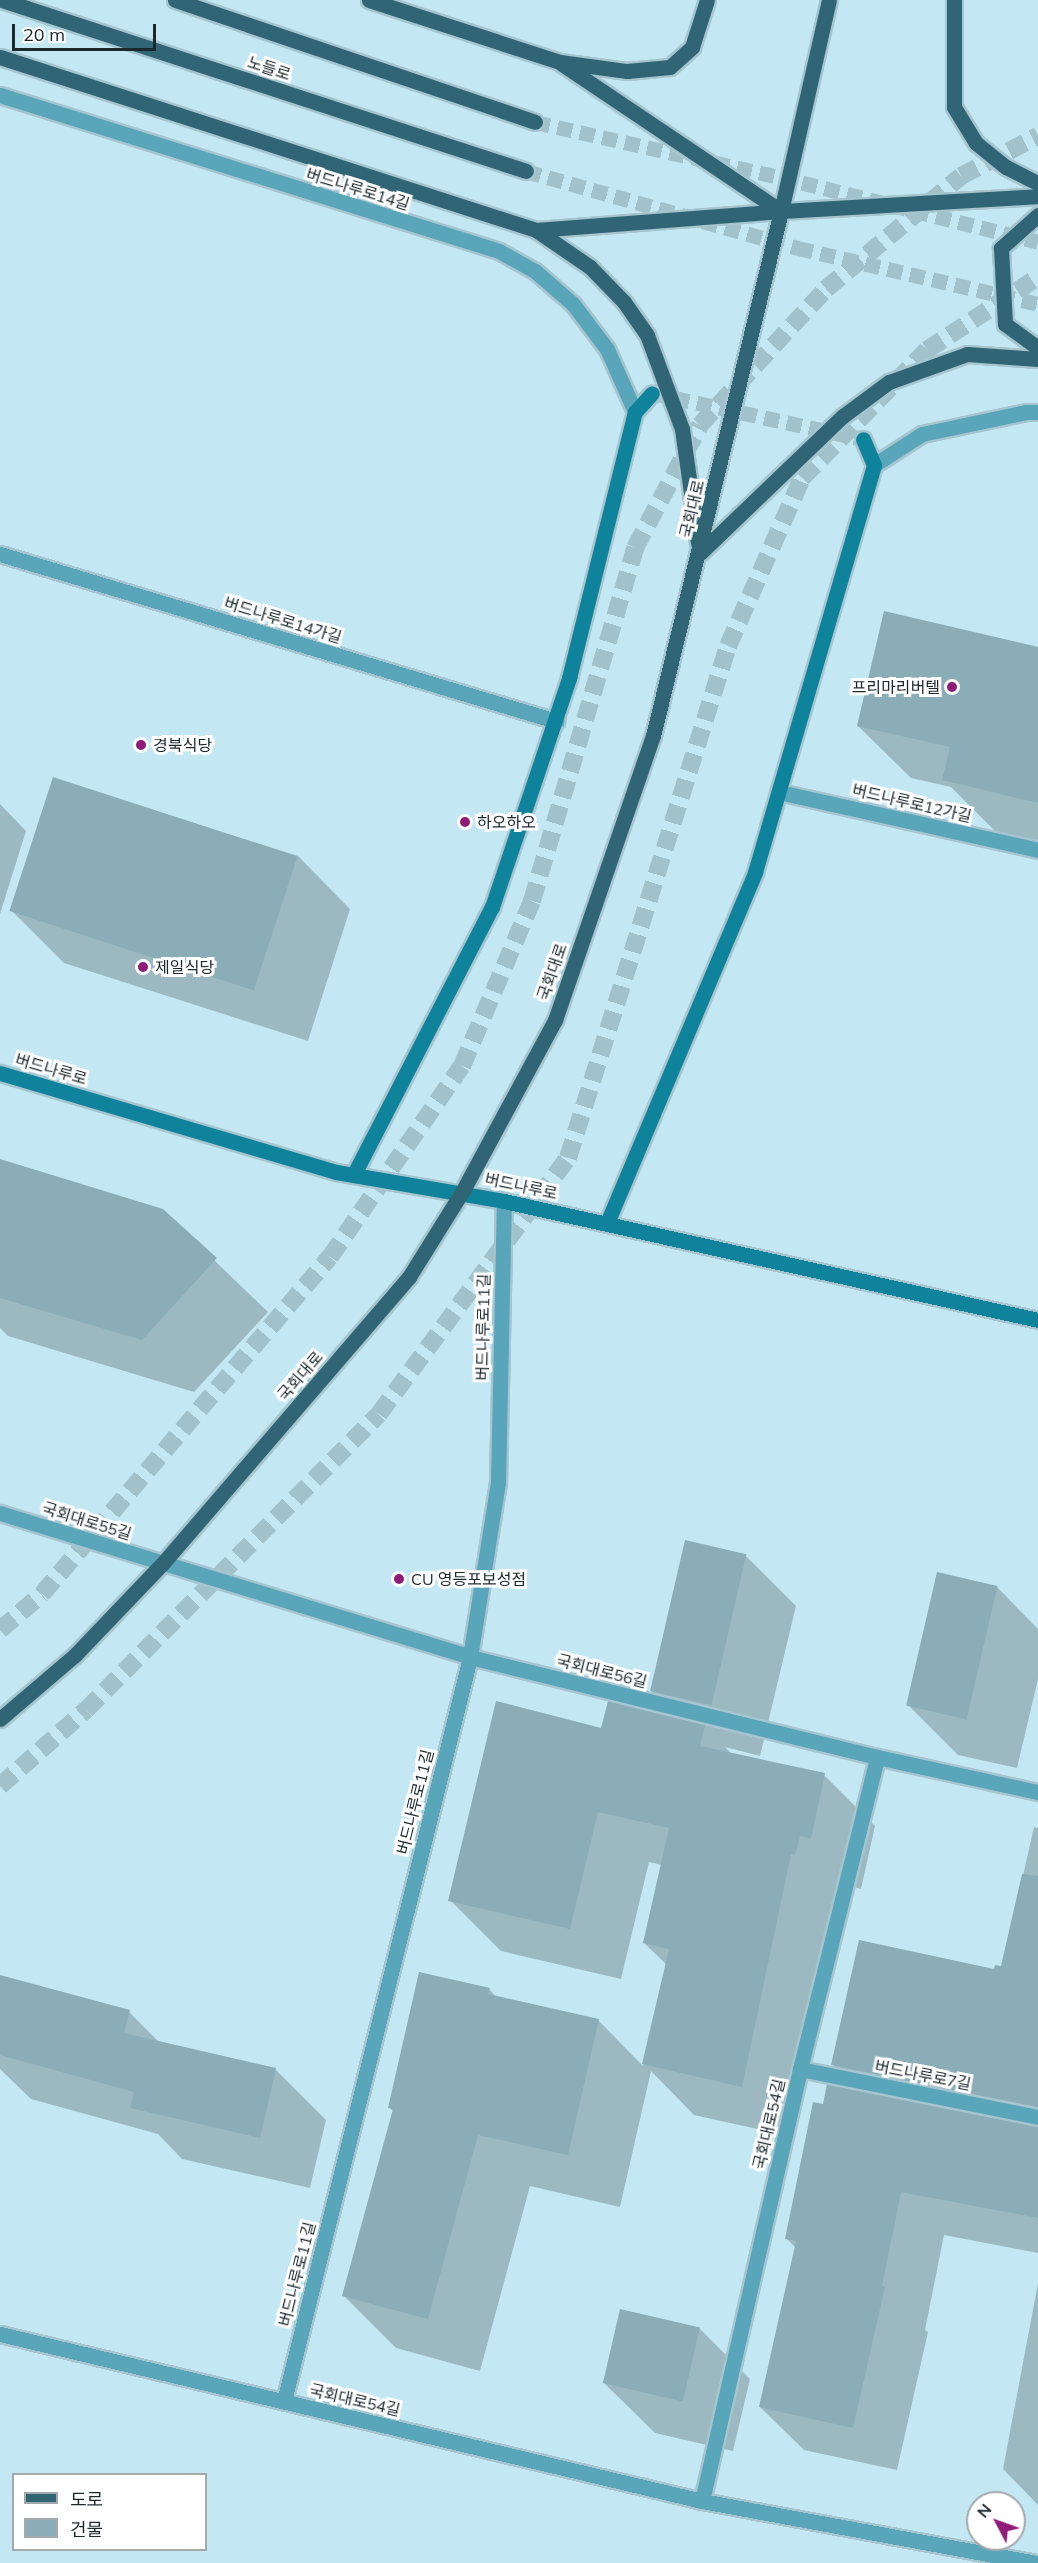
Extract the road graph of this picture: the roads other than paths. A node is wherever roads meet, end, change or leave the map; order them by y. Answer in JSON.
{"nodes":[{"id":1,"x":2,"y":0,"type":"edge"},
{"id":2,"x":176,"y":0,"type":"edge"},
{"id":3,"x":369,"y":0,"type":"edge"},
{"id":4,"x":707,"y":0,"type":"edge"},
{"id":5,"x":829,"y":0,"type":"edge"},
{"id":6,"x":954,"y":0,"type":"edge"},
{"id":7,"x":0,"y":57,"type":"edge"},
{"id":8,"x":560,"y":62,"type":"junction"},
{"id":9,"x":0,"y":95,"type":"edge"},
{"id":10,"x":535,"y":122,"type":"tunnel mouth"},
{"id":11,"x":526,"y":171,"type":"tunnel mouth"},
{"id":12,"x":1038,"y":183,"type":"edge"},
{"id":13,"x":1038,"y":196,"type":"edge"},
{"id":14,"x":781,"y":211,"type":"junction"},
{"id":15,"x":1038,"y":215,"type":"edge"},
{"id":16,"x":536,"y":230,"type":"junction"},
{"id":17,"x":1038,"y":348,"type":"edge"},
{"id":18,"x":1038,"y":359,"type":"edge"},
{"id":19,"x":652,"y":393,"type":"dead end"},
{"id":20,"x":635,"y":412,"type":"junction"},
{"id":21,"x":1038,"y":412,"type":"edge"},
{"id":22,"x":863,"y":439,"type":"dead end"},
{"id":23,"x":874,"y":465,"type":"junction"},
{"id":24,"x":700,"y":553,"type":"junction"},
{"id":25,"x":0,"y":554,"type":"edge"},
{"id":26,"x":556,"y":721,"type":"junction"},
{"id":27,"x":779,"y":792,"type":"junction"},
{"id":28,"x":1038,"y":850,"type":"edge"},
{"id":29,"x":0,"y":1073,"type":"edge"},
{"id":30,"x":354,"y":1174,"type":"junction"},
{"id":31,"x":462,"y":1192,"type":"junction"},
{"id":32,"x":504,"y":1201,"type":"junction"},
{"id":33,"x":607,"y":1223,"type":"junction"},
{"id":34,"x":1038,"y":1320,"type":"edge"},
{"id":35,"x":0,"y":1513,"type":"edge"},
{"id":36,"x":163,"y":1563,"type":"junction"},
{"id":37,"x":470,"y":1657,"type":"junction"},
{"id":38,"x":0,"y":1719,"type":"edge"},
{"id":39,"x":877,"y":1757,"type":"junction"},
{"id":40,"x":1038,"y":1792,"type":"edge"},
{"id":41,"x":800,"y":2069,"type":"junction"},
{"id":42,"x":1038,"y":2117,"type":"edge"},
{"id":43,"x":0,"y":2334,"type":"edge"},
{"id":44,"x":284,"y":2401,"type":"junction"},
{"id":45,"x":702,"y":2500,"type":"junction"},
{"id":46,"x":1038,"y":2563,"type":"edge"}],
"edges":[{"from":1,"to":11,"type":"main road","name":"노들로"},
{"from":2,"to":10,"type":"main road","name":"노들로"},
{"from":3,"to":8,"type":"main road"},
{"from":4,"to":8,"type":"main road"},
{"from":5,"to":14,"type":"main road","name":"국회대로"},
{"from":6,"to":12,"type":"main road"},
{"from":7,"to":16,"type":"main road"},
{"from":8,"to":14,"type":"main road"},
{"from":9,"to":20,"type":"street","name":"버드나루로14길"},
{"from":13,"to":14,"type":"main road"},
{"from":14,"to":16,"type":"main road"},
{"from":14,"to":24,"type":"main road","name":"국회대로"},
{"from":15,"to":17,"type":"main road"},
{"from":16,"to":24,"type":"main road"},
{"from":18,"to":24,"type":"main road"},
{"from":19,"to":20,"type":"main road"},
{"from":20,"to":26,"type":"main road"},
{"from":21,"to":23,"type":"street"},
{"from":22,"to":23,"type":"main road"},
{"from":23,"to":27,"type":"main road"},
{"from":24,"to":31,"type":"main road","name":"국회대로"},
{"from":25,"to":26,"type":"street","name":"버드나루로14가길"},
{"from":26,"to":30,"type":"main road"},
{"from":27,"to":28,"type":"street","name":"버드나루로12가길"},
{"from":27,"to":33,"type":"main road"},
{"from":29,"to":30,"type":"main road","name":"버드나루로"},
{"from":30,"to":31,"type":"main road","name":"버드나루로"},
{"from":31,"to":32,"type":"main road","name":"버드나루로"},
{"from":31,"to":36,"type":"main road","name":"국회대로"},
{"from":32,"to":33,"type":"main road","name":"버드나루로"},
{"from":32,"to":37,"type":"street","name":"버드나루로11길"},
{"from":33,"to":34,"type":"main road","name":"버드나루로"},
{"from":35,"to":36,"type":"street","name":"국회대로55길"},
{"from":36,"to":37,"type":"street","name":"국회대로56길"},
{"from":36,"to":38,"type":"main road","name":"국회대로"},
{"from":37,"to":39,"type":"street","name":"국회대로56길"},
{"from":37,"to":44,"type":"street","name":"버드나루로11길"},
{"from":39,"to":40,"type":"street","name":"국회대로56길"},
{"from":39,"to":41,"type":"street","name":"국회대로54길"},
{"from":41,"to":42,"type":"street","name":"버드나루로7길"},
{"from":41,"to":45,"type":"street","name":"국회대로54길"},
{"from":43,"to":44,"type":"street","name":"국회대로54길"},
{"from":44,"to":45,"type":"street","name":"국회대로54길"},
{"from":45,"to":46,"type":"street","name":"국회대로54길"}]}
